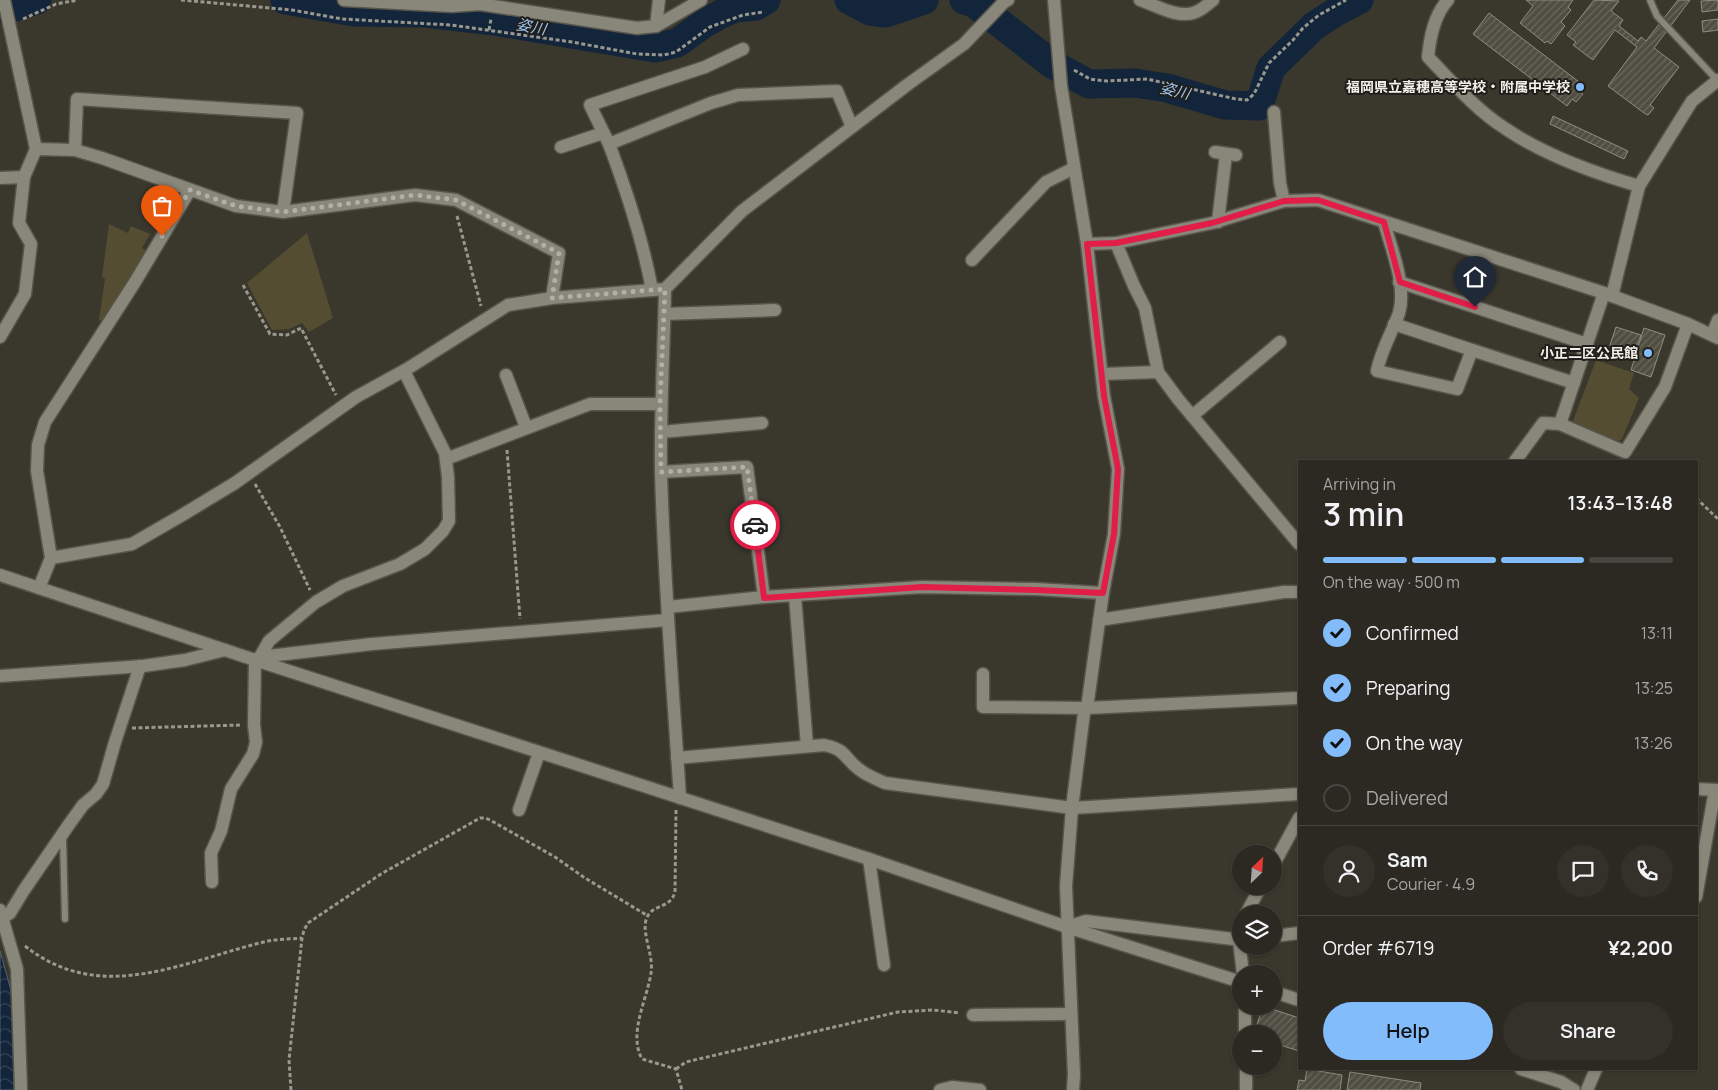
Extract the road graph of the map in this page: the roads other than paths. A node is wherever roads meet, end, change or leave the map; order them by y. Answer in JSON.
{"nodes":[{"id":1,"x":4,"y":0,"type":"edge"},
{"id":2,"x":344,"y":0,"type":"edge"},
{"id":3,"x":659,"y":0,"type":"edge"},
{"id":4,"x":701,"y":0,"type":"edge"},
{"id":5,"x":1054,"y":0,"type":"edge"},
{"id":6,"x":1140,"y":0,"type":"edge"},
{"id":7,"x":1213,"y":0,"type":"edge"},
{"id":8,"x":1448,"y":0,"type":"edge"},
{"id":9,"x":1650,"y":0,"type":"edge"},
{"id":10,"x":1004,"y":1,"type":"edge"},
{"id":11,"x":656,"y":26,"type":"junction"},
{"id":12,"x":743,"y":49,"type":"dead end"},
{"id":13,"x":1718,"y":80,"type":"edge"},
{"id":14,"x":1274,"y":112,"type":"dead end"},
{"id":15,"x":852,"y":127,"type":"junction"},
{"id":16,"x":606,"y":138,"type":"junction"},
{"id":17,"x":561,"y":147,"type":"dead end"},
{"id":18,"x":36,"y":149,"type":"junction"},
{"id":19,"x":76,"y":150,"type":"junction"},
{"id":20,"x":1226,"y":154,"type":"dead end"},
{"id":21,"x":1074,"y":168,"type":"junction"},
{"id":22,"x":24,"y":177,"type":"junction"},
{"id":23,"x":0,"y":178,"type":"edge"},
{"id":24,"x":1639,"y":186,"type":"junction"},
{"id":25,"x":190,"y":190,"type":"junction"},
{"id":26,"x":1284,"y":201,"type":"junction"},
{"id":27,"x":283,"y":212,"type":"junction"},
{"id":28,"x":1218,"y":222,"type":"junction"},
{"id":29,"x":1384,"y":222,"type":"junction"},
{"id":30,"x":1116,"y":243,"type":"junction"},
{"id":31,"x":1087,"y":244,"type":"junction"},
{"id":32,"x":972,"y":260,"type":"dead end"},
{"id":33,"x":1400,"y":282,"type":"junction"},
{"id":34,"x":665,"y":289,"type":"junction"},
{"id":35,"x":652,"y":290,"type":"junction"},
{"id":36,"x":1608,"y":295,"type":"junction"},
{"id":37,"x":552,"y":298,"type":"junction"},
{"id":38,"x":775,"y":310,"type":"dead end"},
{"id":39,"x":664,"y":314,"type":"junction"},
{"id":40,"x":1718,"y":320,"type":"edge"},
{"id":41,"x":1394,"y":324,"type":"junction"},
{"id":42,"x":1688,"y":324,"type":"junction"},
{"id":43,"x":0,"y":337,"type":"edge"},
{"id":44,"x":1715,"y":337,"type":"edge"},
{"id":45,"x":1280,"y":342,"type":"dead end"},
{"id":46,"x":1587,"y":344,"type":"junction"},
{"id":47,"x":1472,"y":350,"type":"junction"},
{"id":48,"x":404,"y":371,"type":"junction"},
{"id":49,"x":1158,"y":372,"type":"junction"},
{"id":50,"x":1102,"y":374,"type":"junction"},
{"id":51,"x":506,"y":375,"type":"dead end"},
{"id":52,"x":1574,"y":383,"type":"junction"},
{"id":53,"x":660,"y":404,"type":"junction"},
{"id":54,"x":1192,"y":416,"type":"junction"},
{"id":55,"x":762,"y":423,"type":"dead end"},
{"id":56,"x":1560,"y":424,"type":"junction"},
{"id":57,"x":526,"y":427,"type":"junction"},
{"id":58,"x":661,"y":432,"type":"junction"},
{"id":59,"x":446,"y":459,"type":"junction"},
{"id":60,"x":1516,"y":460,"type":"edge"},
{"id":61,"x":661,"y":472,"type":"junction"},
{"id":62,"x":1298,"y":543,"type":"edge"},
{"id":63,"x":51,"y":558,"type":"junction"},
{"id":64,"x":0,"y":575,"type":"edge"},
{"id":65,"x":39,"y":588,"type":"junction"},
{"id":66,"x":1298,"y":592,"type":"edge"},
{"id":67,"x":1103,"y":593,"type":"junction"},
{"id":68,"x":795,"y":596,"type":"junction"},
{"id":69,"x":764,"y":598,"type":"junction"},
{"id":70,"x":668,"y":607,"type":"junction"},
{"id":71,"x":668,"y":620,"type":"junction"},
{"id":72,"x":1099,"y":620,"type":"junction"},
{"id":73,"x":226,"y":650,"type":"junction"},
{"id":74,"x":257,"y":658,"type":"junction"},
{"id":75,"x":140,"y":666,"type":"junction"},
{"id":76,"x":983,"y":674,"type":"dead end"},
{"id":77,"x":0,"y":676,"type":"edge"},
{"id":78,"x":1298,"y":698,"type":"edge"},
{"id":79,"x":1087,"y":708,"type":"junction"},
{"id":80,"x":807,"y":746,"type":"junction"},
{"id":81,"x":539,"y":753,"type":"junction"},
{"id":82,"x":677,"y":758,"type":"junction"},
{"id":83,"x":1698,"y":789,"type":"edge"},
{"id":84,"x":1717,"y":790,"type":"edge"},
{"id":85,"x":1298,"y":794,"type":"edge"},
{"id":86,"x":678,"y":798,"type":"junction"},
{"id":87,"x":1072,"y":808,"type":"junction"},
{"id":88,"x":519,"y":810,"type":"dead end"},
{"id":89,"x":1298,"y":820,"type":"edge"},
{"id":90,"x":62,"y":834,"type":"junction"},
{"id":91,"x":1282,"y":849,"type":"edge"},
{"id":92,"x":869,"y":859,"type":"junction"},
{"id":93,"x":212,"y":882,"type":"dead end"},
{"id":94,"x":1698,"y":887,"type":"edge"},
{"id":95,"x":0,"y":916,"type":"edge"},
{"id":96,"x":65,"y":919,"type":"dead end"},
{"id":97,"x":1067,"y":928,"type":"junction"},
{"id":98,"x":1298,"y":933,"type":"edge"},
{"id":99,"x":1282,"y":935,"type":"edge"},
{"id":100,"x":1232,"y":939,"type":"edge"},
{"id":101,"x":884,"y":965,"type":"dead end"},
{"id":102,"x":1232,"y":979,"type":"edge"},
{"id":103,"x":1282,"y":995,"type":"edge"},
{"id":104,"x":1298,"y":1000,"type":"edge"},
{"id":105,"x":1071,"y":1014,"type":"junction"},
{"id":106,"x":973,"y":1015,"type":"road end"},
{"id":107,"x":1524,"y":1070,"type":"edge"},
{"id":108,"x":1596,"y":1070,"type":"edge"},
{"id":109,"x":1246,"y":1075,"type":"edge"},
{"id":110,"x":22,"y":1090,"type":"edge"},
{"id":111,"x":940,"y":1090,"type":"edge"},
{"id":112,"x":980,"y":1090,"type":"edge"},
{"id":113,"x":1073,"y":1090,"type":"edge"},
{"id":114,"x":1246,"y":1090,"type":"edge"},
{"id":115,"x":1574,"y":1090,"type":"edge"},
{"id":116,"x":1587,"y":1090,"type":"edge"}],
"edges":[{"from":1,"to":18,"type":"street"},
{"from":2,"to":11,"type":"street"},
{"from":3,"to":11,"type":"street"},
{"from":4,"to":11,"type":"street"},
{"from":5,"to":21,"type":"street"},
{"from":6,"to":7,"type":"street"},
{"from":8,"to":24,"type":"street"},
{"from":9,"to":13,"type":"lane"},
{"from":10,"to":15,"type":"street"},
{"from":12,"to":16,"type":"street"},
{"from":13,"to":24,"type":"street"},
{"from":14,"to":26,"type":"street"},
{"from":15,"to":16,"type":"street"},
{"from":15,"to":34,"type":"street"},
{"from":16,"to":17,"type":"street"},
{"from":16,"to":35,"type":"street"},
{"from":18,"to":19,"type":"street"},
{"from":18,"to":22,"type":"street"},
{"from":19,"to":25,"type":"street"},
{"from":19,"to":27,"type":"street"},
{"from":20,"to":28,"type":"street"},
{"from":21,"to":31,"type":"street"},
{"from":21,"to":32,"type":"street"},
{"from":22,"to":23,"type":"street"},
{"from":22,"to":43,"type":"street"},
{"from":24,"to":36,"type":"street"},
{"from":25,"to":27,"type":"street"},
{"from":25,"to":63,"type":"street"},
{"from":26,"to":28,"type":"street"},
{"from":26,"to":29,"type":"street"},
{"from":27,"to":37,"type":"street"},
{"from":28,"to":30,"type":"street"},
{"from":29,"to":33,"type":"street"},
{"from":29,"to":36,"type":"street"},
{"from":30,"to":31,"type":"street"},
{"from":30,"to":49,"type":"street"},
{"from":31,"to":50,"type":"street"},
{"from":33,"to":41,"type":"street"},
{"from":33,"to":46,"type":"street"},
{"from":34,"to":35,"type":"street"},
{"from":34,"to":39,"type":"street"},
{"from":35,"to":37,"type":"street"},
{"from":36,"to":42,"type":"street"},
{"from":36,"to":46,"type":"street"},
{"from":37,"to":48,"type":"street"},
{"from":38,"to":39,"type":"street"},
{"from":39,"to":53,"type":"street"},
{"from":40,"to":44,"type":"street"},
{"from":41,"to":47,"type":"street"},
{"from":41,"to":47,"type":"street"},
{"from":42,"to":44,"type":"street"},
{"from":42,"to":56,"type":"street"},
{"from":45,"to":54,"type":"street"},
{"from":46,"to":52,"type":"street"},
{"from":47,"to":52,"type":"street"},
{"from":48,"to":59,"type":"street"},
{"from":48,"to":63,"type":"street"},
{"from":49,"to":50,"type":"street"},
{"from":49,"to":54,"type":"street"},
{"from":50,"to":67,"type":"street"},
{"from":51,"to":57,"type":"street"},
{"from":52,"to":56,"type":"street"},
{"from":53,"to":57,"type":"street"},
{"from":53,"to":58,"type":"street"},
{"from":54,"to":62,"type":"street"},
{"from":55,"to":58,"type":"street"},
{"from":56,"to":60,"type":"street"},
{"from":57,"to":59,"type":"street"},
{"from":58,"to":61,"type":"street"},
{"from":59,"to":74,"type":"street"},
{"from":61,"to":69,"type":"street"},
{"from":61,"to":70,"type":"street"},
{"from":63,"to":65,"type":"street"},
{"from":64,"to":65,"type":"street"},
{"from":65,"to":73,"type":"street"},
{"from":66,"to":72,"type":"street"},
{"from":67,"to":68,"type":"street"},
{"from":67,"to":72,"type":"street"},
{"from":68,"to":69,"type":"street"},
{"from":68,"to":80,"type":"street"},
{"from":69,"to":70,"type":"street"},
{"from":70,"to":71,"type":"street"},
{"from":71,"to":74,"type":"street"},
{"from":71,"to":82,"type":"street"},
{"from":72,"to":79,"type":"street"},
{"from":73,"to":74,"type":"street"},
{"from":73,"to":75,"type":"street"},
{"from":74,"to":81,"type":"street"},
{"from":74,"to":93,"type":"street"},
{"from":75,"to":77,"type":"street"},
{"from":75,"to":90,"type":"street"},
{"from":76,"to":79,"type":"street"},
{"from":78,"to":79,"type":"street"},
{"from":79,"to":87,"type":"street"},
{"from":80,"to":82,"type":"street"},
{"from":80,"to":87,"type":"street"},
{"from":81,"to":86,"type":"street"},
{"from":81,"to":88,"type":"street"},
{"from":82,"to":86,"type":"street"},
{"from":83,"to":84,"type":"street"},
{"from":84,"to":94,"type":"street"},
{"from":85,"to":87,"type":"street"},
{"from":86,"to":92,"type":"street"},
{"from":87,"to":97,"type":"street"},
{"from":89,"to":91,"type":"street"},
{"from":90,"to":95,"type":"street"},
{"from":90,"to":96,"type":"lane"},
{"from":92,"to":97,"type":"street"},
{"from":92,"to":101,"type":"street"},
{"from":95,"to":110,"type":"street"},
{"from":97,"to":100,"type":"street"},
{"from":97,"to":102,"type":"street"},
{"from":97,"to":105,"type":"street"},
{"from":98,"to":99,"type":"street"},
{"from":103,"to":104,"type":"street"},
{"from":105,"to":106,"type":"street"},
{"from":105,"to":113,"type":"street"},
{"from":107,"to":115,"type":"street"},
{"from":108,"to":116,"type":"street"},
{"from":109,"to":114,"type":"street"},
{"from":111,"to":112,"type":"street"}]}
